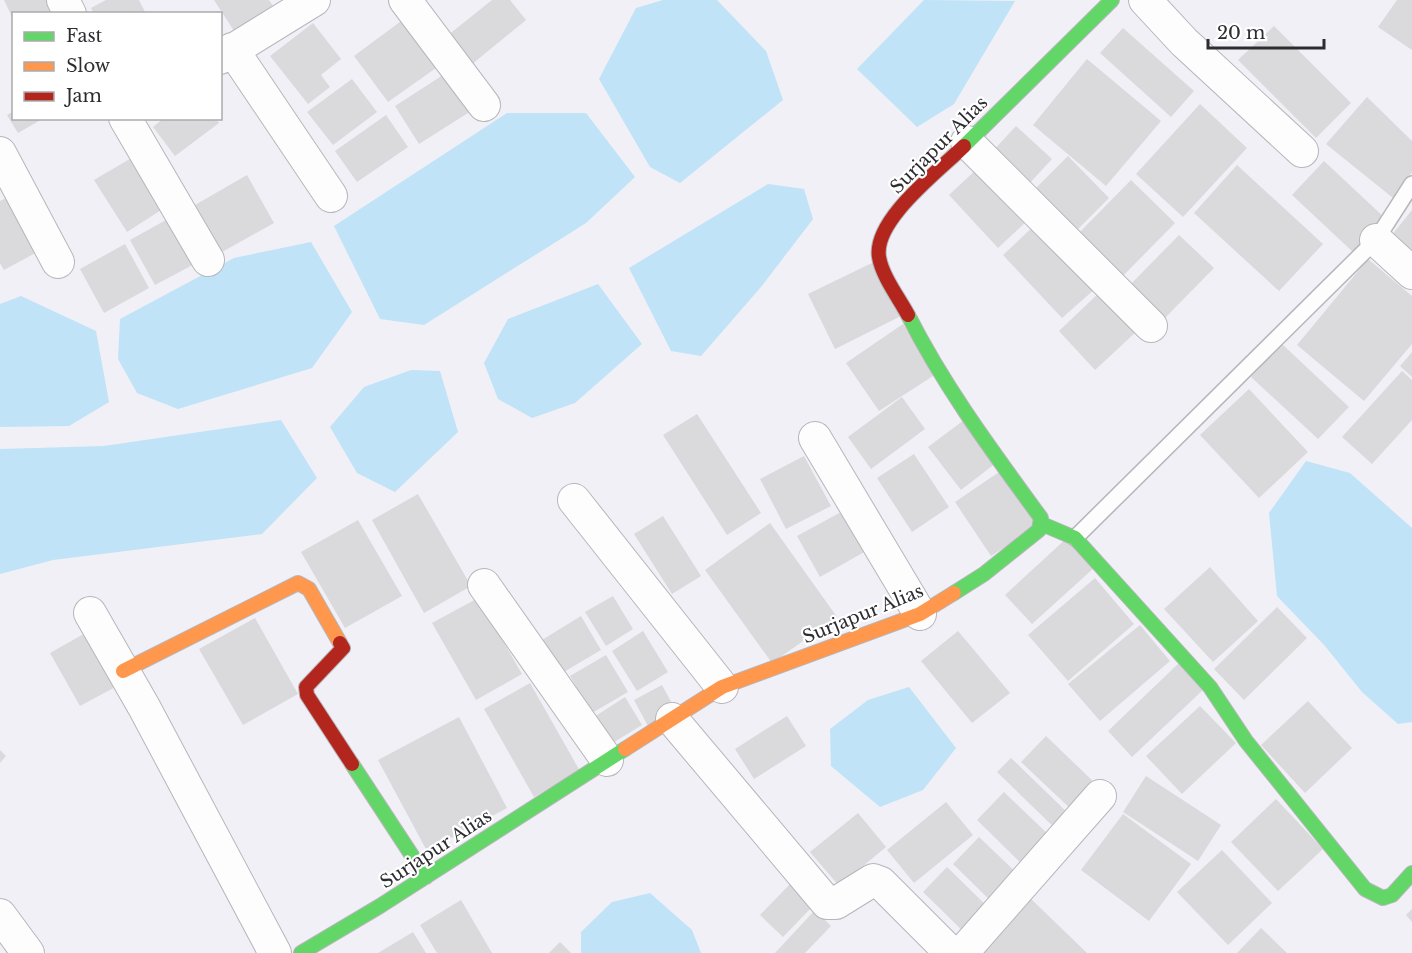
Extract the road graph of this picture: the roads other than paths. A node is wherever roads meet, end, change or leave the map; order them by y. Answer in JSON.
{"nodes":[{"id":1,"x":314,"y":0,"type":"edge"},
{"id":2,"x":405,"y":0,"type":"edge"},
{"id":3,"x":1112,"y":0,"type":"edge"},
{"id":4,"x":1145,"y":0,"type":"edge"},
{"id":5,"x":226,"y":53,"type":"edge"},
{"id":6,"x":484,"y":105,"type":"dead end"},
{"id":7,"x":134,"y":122,"type":"edge"},
{"id":8,"x":967,"y":142,"type":"junction"},
{"id":9,"x":1302,"y":151,"type":"dead end"},
{"id":10,"x":0,"y":153,"type":"edge"},
{"id":11,"x":1412,"y":184,"type":"edge"},
{"id":12,"x":331,"y":196,"type":"dead end"},
{"id":13,"x":1376,"y":240,"type":"junction"},
{"id":14,"x":208,"y":260,"type":"dead end"},
{"id":15,"x":58,"y":261,"type":"dead end"},
{"id":16,"x":1412,"y":273,"type":"edge"},
{"id":17,"x":1150,"y":326,"type":"dead end"},
{"id":18,"x":815,"y":438,"type":"dead end"},
{"id":19,"x":574,"y":500,"type":"dead end"},
{"id":20,"x":1042,"y":524,"type":"junction"},
{"id":21,"x":1075,"y":538,"type":"junction"},
{"id":22,"x":484,"y":585,"type":"dead end"},
{"id":23,"x":90,"y":613,"type":"dead end"},
{"id":24,"x":920,"y":614,"type":"junction"},
{"id":25,"x":123,"y":671,"type":"junction"},
{"id":26,"x":722,"y":687,"type":"junction"},
{"id":27,"x":672,"y":719,"type":"junction"},
{"id":28,"x":607,"y":760,"type":"junction"},
{"id":29,"x":1100,"y":796,"type":"dead end"},
{"id":30,"x":1412,"y":873,"type":"edge"},
{"id":31,"x":426,"y":877,"type":"junction"},
{"id":32,"x":0,"y":915,"type":"edge"},
{"id":33,"x":28,"y":953,"type":"edge"},
{"id":34,"x":275,"y":953,"type":"edge"},
{"id":35,"x":301,"y":953,"type":"edge"},
{"id":36,"x":951,"y":953,"type":"edge"},
{"id":37,"x":962,"y":953,"type":"edge"}],
"edges":[{"from":1,"to":5,"type":"street"},
{"from":2,"to":6,"type":"street"},
{"from":3,"to":8,"type":"street","name":"Surjapur Alias"},
{"from":4,"to":9,"type":"street"},
{"from":5,"to":12,"type":"street"},
{"from":7,"to":14,"type":"street"},
{"from":8,"to":17,"type":"street"},
{"from":8,"to":20,"type":"street","name":"Surjapur Alias"},
{"from":10,"to":15,"type":"street"},
{"from":11,"to":13,"type":"lane"},
{"from":13,"to":16,"type":"street"},
{"from":13,"to":21,"type":"lane"},
{"from":18,"to":24,"type":"street"},
{"from":19,"to":26,"type":"street"},
{"from":20,"to":21,"type":"street"},
{"from":20,"to":24,"type":"street","name":"Surjapur Alias"},
{"from":21,"to":30,"type":"street"},
{"from":22,"to":28,"type":"street"},
{"from":23,"to":25,"type":"street"},
{"from":24,"to":26,"type":"street","name":"Surjapur Alias"},
{"from":25,"to":31,"type":"street"},
{"from":25,"to":34,"type":"street"},
{"from":26,"to":27,"type":"street","name":"Surjapur Alias"},
{"from":27,"to":28,"type":"street","name":"Surjapur Alias"},
{"from":27,"to":36,"type":"street"},
{"from":28,"to":31,"type":"street","name":"Surjapur Alias"},
{"from":29,"to":37,"type":"street"},
{"from":31,"to":35,"type":"street","name":"Surjapur Alias"},
{"from":32,"to":33,"type":"street"}]}
